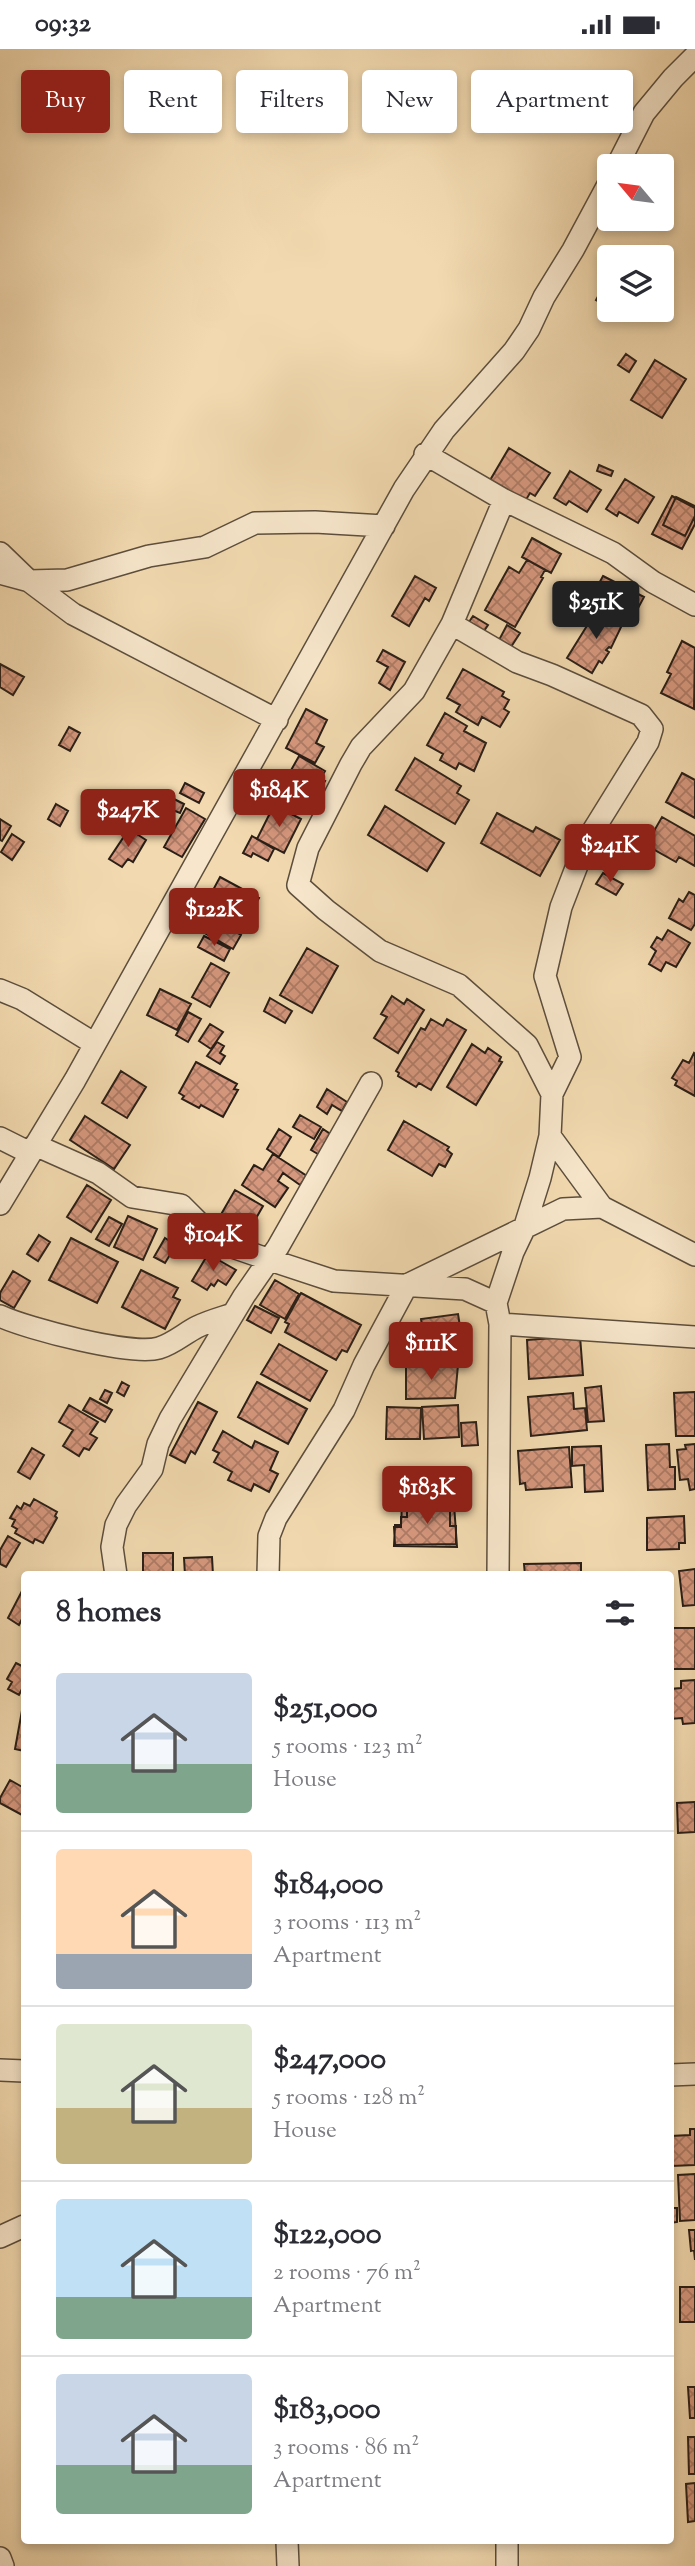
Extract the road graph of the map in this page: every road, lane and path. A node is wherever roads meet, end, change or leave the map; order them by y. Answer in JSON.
{"nodes":[{"id":1,"x":695,"y":56,"type":"edge"},
{"id":2,"x":623,"y":154,"type":"edge"},
{"id":3,"x":597,"y":205,"type":"edge"},
{"id":4,"x":425,"y":454,"type":"junction"},
{"id":5,"x":504,"y":500,"type":"junction"},
{"id":6,"x":384,"y":526,"type":"junction"},
{"id":7,"x":0,"y":553,"type":"edge"},
{"id":8,"x":0,"y":573,"type":"edge"},
{"id":9,"x":29,"y":581,"type":"junction"},
{"id":10,"x":695,"y":605,"type":"edge"},
{"id":11,"x":452,"y":624,"type":"junction"},
{"id":12,"x":277,"y":720,"type":"junction"},
{"id":13,"x":0,"y":990,"type":"edge"},
{"id":14,"x":95,"y":1044,"type":"junction"},
{"id":15,"x":371,"y":1083,"type":"dead end"},
{"id":16,"x":552,"y":1094,"type":"junction"},
{"id":17,"x":550,"y":1136,"type":"junction"},
{"id":18,"x":0,"y":1138,"type":"edge"},
{"id":19,"x":32,"y":1149,"type":"junction"},
{"id":20,"x":0,"y":1204,"type":"edge"},
{"id":21,"x":602,"y":1207,"type":"junction"},
{"id":22,"x":524,"y":1229,"type":"junction"},
{"id":23,"x":694,"y":1252,"type":"edge"},
{"id":24,"x":270,"y":1260,"type":"junction"},
{"id":25,"x":407,"y":1285,"type":"junction"},
{"id":26,"x":233,"y":1314,"type":"junction"},
{"id":27,"x":498,"y":1314,"type":"junction"},
{"id":28,"x":0,"y":1316,"type":"edge"},
{"id":29,"x":695,"y":1337,"type":"edge"},
{"id":30,"x":115,"y":1571,"type":"edge"},
{"id":31,"x":268,"y":1571,"type":"edge"},
{"id":32,"x":498,"y":1571,"type":"edge"},
{"id":33,"x":0,"y":2070,"type":"edge"},
{"id":34,"x":21,"y":2071,"type":"edge"},
{"id":35,"x":695,"y":2074,"type":"edge"},
{"id":36,"x":674,"y":2075,"type":"edge"},
{"id":37,"x":21,"y":2228,"type":"edge"},
{"id":38,"x":0,"y":2237,"type":"edge"},
{"id":39,"x":287,"y":2544,"type":"edge"},
{"id":40,"x":507,"y":2544,"type":"edge"},
{"id":41,"x":0,"y":2558,"type":"edge"},
{"id":42,"x":3,"y":2566,"type":"edge"},
{"id":43,"x":288,"y":2566,"type":"edge"},
{"id":44,"x":507,"y":2566,"type":"edge"}],
"edges":[{"from":1,"to":2,"type":"street"},
{"from":3,"to":4,"type":"street"},
{"from":4,"to":5,"type":"street"},
{"from":4,"to":6,"type":"street"},
{"from":5,"to":10,"type":"street"},
{"from":5,"to":11,"type":"street"},
{"from":6,"to":9,"type":"street"},
{"from":6,"to":12,"type":"street"},
{"from":7,"to":9,"type":"street"},
{"from":8,"to":9,"type":"street"},
{"from":9,"to":12,"type":"street"},
{"from":11,"to":16,"type":"street"},
{"from":11,"to":16,"type":"street"},
{"from":12,"to":14,"type":"street"},
{"from":13,"to":14,"type":"street"},
{"from":14,"to":19,"type":"street"},
{"from":15,"to":24,"type":"street"},
{"from":16,"to":17,"type":"street"},
{"from":17,"to":21,"type":"street"},
{"from":17,"to":22,"type":"street"},
{"from":18,"to":19,"type":"street"},
{"from":19,"to":20,"type":"street"},
{"from":19,"to":24,"type":"street"},
{"from":21,"to":22,"type":"street"},
{"from":21,"to":23,"type":"street"},
{"from":22,"to":25,"type":"street"},
{"from":22,"to":27,"type":"street"},
{"from":24,"to":25,"type":"street"},
{"from":24,"to":26,"type":"street"},
{"from":25,"to":27,"type":"street"},
{"from":25,"to":31,"type":"street"},
{"from":26,"to":28,"type":"street"},
{"from":26,"to":30,"type":"street"},
{"from":27,"to":29,"type":"street"},
{"from":27,"to":32,"type":"street"},
{"from":33,"to":34,"type":"street"},
{"from":35,"to":36,"type":"street"},
{"from":37,"to":38,"type":"street"},
{"from":39,"to":43,"type":"street"},
{"from":40,"to":44,"type":"street"},
{"from":41,"to":42,"type":"street"}]}
